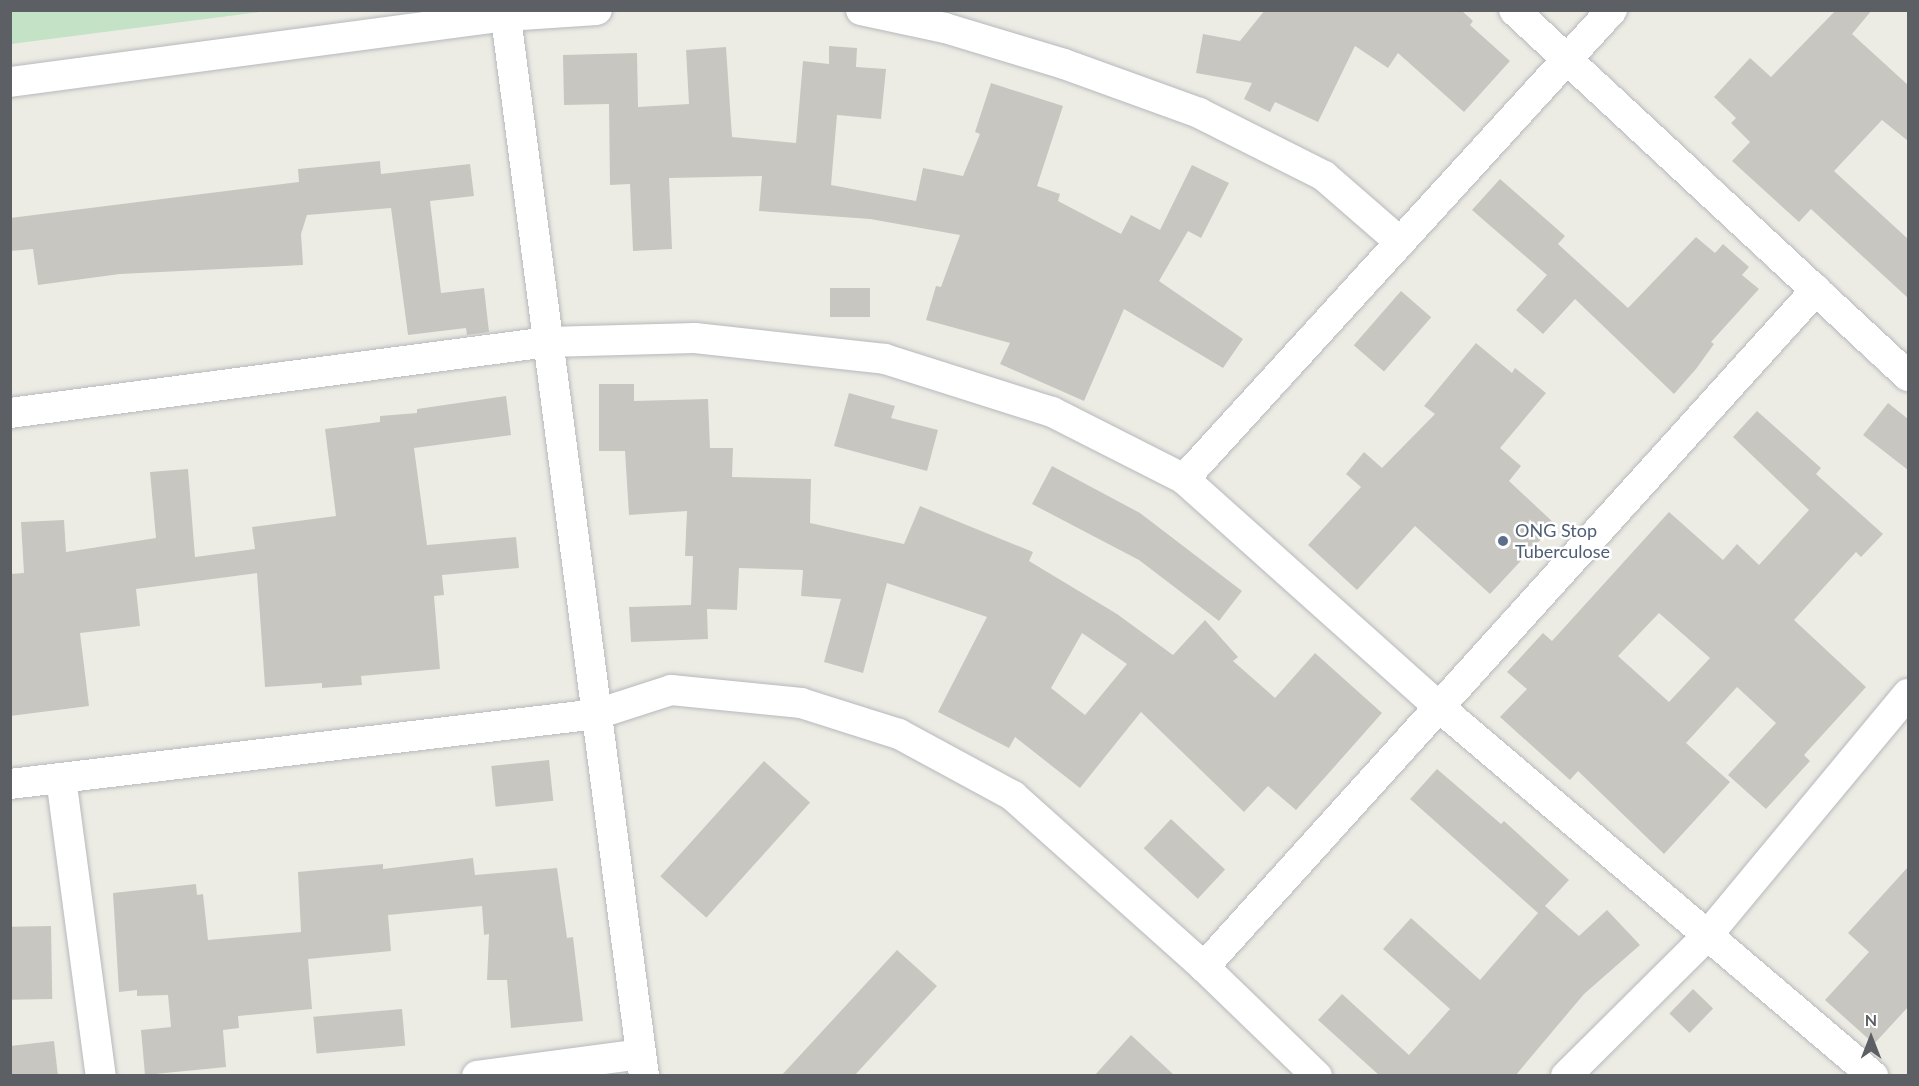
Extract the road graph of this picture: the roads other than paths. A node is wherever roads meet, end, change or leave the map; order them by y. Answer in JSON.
{"nodes":[{"id":1,"x":597,"y":10,"type":"edge"},
{"id":2,"x":861,"y":10,"type":"edge"},
{"id":3,"x":1514,"y":10,"type":"edge"},
{"id":4,"x":1612,"y":10,"type":"edge"},
{"id":5,"x":506,"y":13,"type":"edge"},
{"id":6,"x":1569,"y":59,"type":"junction"},
{"id":7,"x":10,"y":82,"type":"edge"},
{"id":8,"x":1400,"y":242,"type":"junction"},
{"id":9,"x":1816,"y":290,"type":"junction"},
{"id":10,"x":548,"y":342,"type":"junction"},
{"id":11,"x":1908,"y":376,"type":"edge"},
{"id":12,"x":10,"y":413,"type":"edge"},
{"id":13,"x":1184,"y":479,"type":"junction"},
{"id":14,"x":1908,"y":694,"type":"edge"},
{"id":15,"x":1439,"y":707,"type":"junction"},
{"id":16,"x":597,"y":714,"type":"junction"},
{"id":17,"x":61,"y":778,"type":"junction"},
{"id":18,"x":10,"y":784,"type":"edge"},
{"id":19,"x":1706,"y":937,"type":"junction"},
{"id":20,"x":1204,"y":967,"type":"junction"},
{"id":21,"x":642,"y":1065,"type":"edge"},
{"id":22,"x":101,"y":1076,"type":"edge"},
{"id":23,"x":477,"y":1076,"type":"edge"},
{"id":24,"x":1317,"y":1076,"type":"edge"},
{"id":25,"x":1566,"y":1076,"type":"edge"},
{"id":26,"x":1873,"y":1076,"type":"edge"}],
"edges":[{"from":1,"to":5,"type":"street"},
{"from":2,"to":8,"type":"street"},
{"from":3,"to":6,"type":"street"},
{"from":4,"to":6,"type":"street"},
{"from":5,"to":7,"type":"street"},
{"from":5,"to":10,"type":"street"},
{"from":6,"to":8,"type":"street"},
{"from":6,"to":9,"type":"street"},
{"from":8,"to":13,"type":"street"},
{"from":9,"to":11,"type":"street"},
{"from":9,"to":15,"type":"street"},
{"from":10,"to":12,"type":"street"},
{"from":10,"to":13,"type":"street"},
{"from":10,"to":16,"type":"street"},
{"from":13,"to":15,"type":"street"},
{"from":14,"to":19,"type":"street"},
{"from":15,"to":19,"type":"street"},
{"from":15,"to":20,"type":"street"},
{"from":16,"to":17,"type":"street"},
{"from":16,"to":20,"type":"street"},
{"from":16,"to":21,"type":"street"},
{"from":17,"to":18,"type":"street"},
{"from":17,"to":22,"type":"street"},
{"from":19,"to":25,"type":"street"},
{"from":19,"to":26,"type":"street"},
{"from":20,"to":24,"type":"street"},
{"from":21,"to":23,"type":"street"}]}
